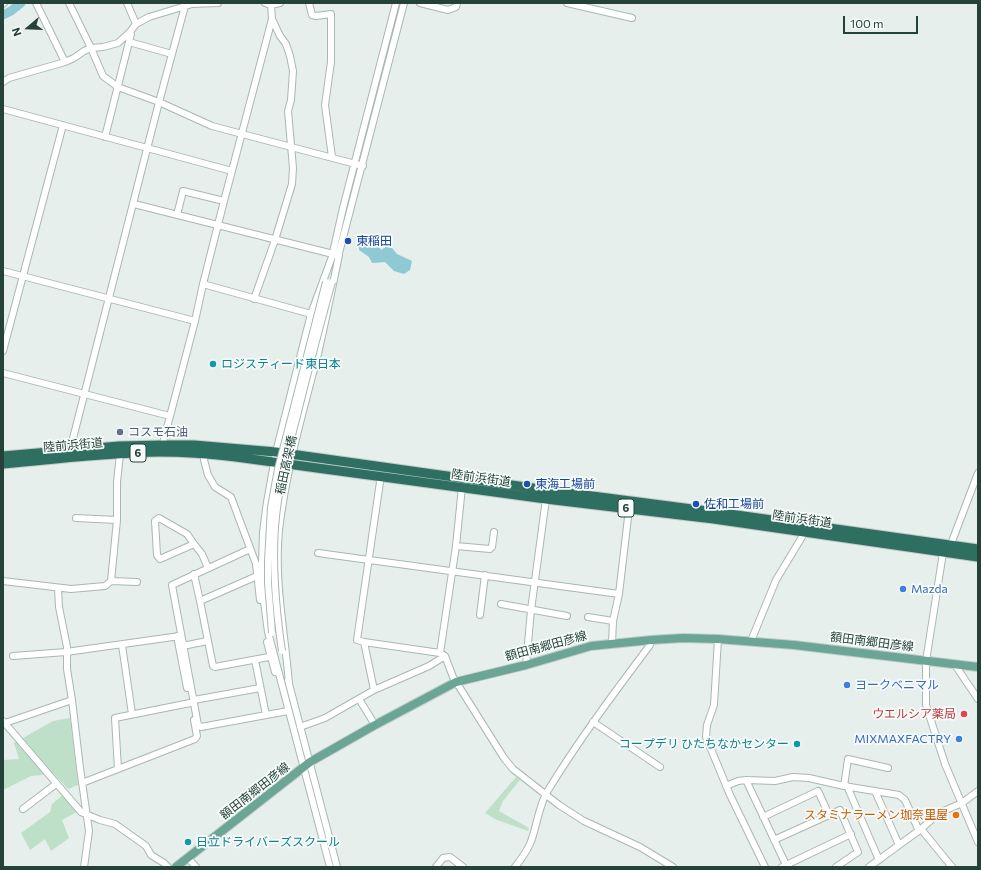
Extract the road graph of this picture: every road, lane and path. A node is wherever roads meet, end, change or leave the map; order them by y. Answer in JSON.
{"nodes":[{"id":1,"x":36,"y":3,"type":"edge"},
{"id":2,"x":69,"y":3,"type":"edge"},
{"id":3,"x":127,"y":3,"type":"edge"},
{"id":4,"x":168,"y":3,"type":"edge"},
{"id":5,"x":218,"y":3,"type":"edge"},
{"id":6,"x":280,"y":3,"type":"edge"},
{"id":7,"x":310,"y":3,"type":"edge"},
{"id":8,"x":396,"y":3,"type":"edge"},
{"id":9,"x":404,"y":3,"type":"edge"},
{"id":10,"x":420,"y":3,"type":"edge"},
{"id":11,"x":457,"y":3,"type":"edge"},
{"id":12,"x":567,"y":3,"type":"edge"},
{"id":13,"x":268,"y":4,"type":"edge"},
{"id":14,"x":185,"y":6,"type":"junction"},
{"id":15,"x":171,"y":10,"type":"junction"},
{"id":16,"x":632,"y":18,"type":"dead end"},
{"id":17,"x":272,"y":19,"type":"junction"},
{"id":18,"x":136,"y":24,"type":"junction"},
{"id":19,"x":130,"y":32,"type":"junction"},
{"id":20,"x":129,"y":42,"type":"junction"},
{"id":21,"x":91,"y":48,"type":"junction"},
{"id":22,"x":172,"y":54,"type":"junction"},
{"id":23,"x":65,"y":62,"type":"junction"},
{"id":24,"x":3,"y":82,"type":"edge"},
{"id":25,"x":118,"y":87,"type":"junction"},
{"id":26,"x":159,"y":102,"type":"junction"},
{"id":27,"x":3,"y":109,"type":"edge"},
{"id":28,"x":62,"y":125,"type":"junction"},
{"id":29,"x":243,"y":134,"type":"junction"},
{"id":30,"x":105,"y":137,"type":"junction"},
{"id":31,"x":292,"y":147,"type":"junction"},
{"id":32,"x":148,"y":148,"type":"junction"},
{"id":33,"x":332,"y":157,"type":"junction"},
{"id":34,"x":355,"y":164,"type":"junction"},
{"id":35,"x":363,"y":166,"type":"junction"},
{"id":36,"x":232,"y":171,"type":"junction"},
{"id":37,"x":224,"y":201,"type":"junction"},
{"id":38,"x":134,"y":204,"type":"junction"},
{"id":39,"x":177,"y":215,"type":"junction"},
{"id":40,"x":218,"y":226,"type":"junction"},
{"id":41,"x":274,"y":240,"type":"junction"},
{"id":42,"x":336,"y":254,"type":"junction"},
{"id":43,"x":3,"y":271,"type":"edge"},
{"id":44,"x":23,"y":276,"type":"junction"},
{"id":45,"x":329,"y":282,"type":"junction"},
{"id":46,"x":203,"y":284,"type":"junction"},
{"id":47,"x":254,"y":298,"type":"junction"},
{"id":48,"x":110,"y":299,"type":"junction"},
{"id":49,"x":311,"y":314,"type":"junction"},
{"id":50,"x":196,"y":322,"type":"junction"},
{"id":51,"x":3,"y":352,"type":"edge"},
{"id":52,"x":3,"y":372,"type":"edge"},
{"id":53,"x":84,"y":394,"type":"junction"},
{"id":54,"x":170,"y":416,"type":"junction"},
{"id":55,"x":163,"y":449,"type":"junction"},
{"id":56,"x":69,"y":453,"type":"junction"},
{"id":57,"x":120,"y":454,"type":"junction"},
{"id":58,"x":205,"y":454,"type":"junction"},
{"id":59,"x":292,"y":454,"type":"junction"},
{"id":60,"x":3,"y":456,"type":"edge"},
{"id":61,"x":275,"y":456,"type":"junction"},
{"id":62,"x":290,"y":463,"type":"junction"},
{"id":63,"x":3,"y":464,"type":"edge"},
{"id":64,"x":978,"y":474,"type":"edge"},
{"id":65,"x":381,"y":475,"type":"junction"},
{"id":66,"x":462,"y":487,"type":"junction"},
{"id":67,"x":546,"y":499,"type":"junction"},
{"id":68,"x":629,"y":509,"type":"junction"},
{"id":69,"x":76,"y":518,"type":"dead end"},
{"id":70,"x":117,"y":520,"type":"junction"},
{"id":71,"x":494,"y":532,"type":"dead end"},
{"id":72,"x":805,"y":532,"type":"junction"},
{"id":73,"x":194,"y":544,"type":"junction"},
{"id":74,"x":951,"y":544,"type":"junction"},
{"id":75,"x":456,"y":546,"type":"junction"},
{"id":76,"x":250,"y":549,"type":"junction"},
{"id":77,"x":978,"y":549,"type":"edge"},
{"id":78,"x":943,"y":552,"type":"junction"},
{"id":79,"x":318,"y":553,"type":"dead end"},
{"id":80,"x":978,"y":557,"type":"edge"},
{"id":81,"x":369,"y":560,"type":"junction"},
{"id":82,"x":208,"y":568,"type":"junction"},
{"id":83,"x":452,"y":571,"type":"junction"},
{"id":84,"x":194,"y":574,"type":"junction"},
{"id":85,"x":484,"y":575,"type":"junction"},
{"id":86,"x":257,"y":576,"type":"junction"},
{"id":87,"x":3,"y":581,"type":"edge"},
{"id":88,"x":111,"y":581,"type":"junction"},
{"id":89,"x":137,"y":582,"type":"dead end"},
{"id":90,"x":535,"y":582,"type":"junction"},
{"id":91,"x":58,"y":588,"type":"junction"},
{"id":92,"x":619,"y":594,"type":"junction"},
{"id":93,"x":200,"y":601,"type":"junction"},
{"id":94,"x":501,"y":604,"type":"dead end"},
{"id":95,"x":531,"y":610,"type":"junction"},
{"id":96,"x":480,"y":615,"type":"dead end"},
{"id":97,"x":567,"y":616,"type":"dead end"},
{"id":98,"x":588,"y":617,"type":"dead end"},
{"id":99,"x":613,"y":621,"type":"junction"},
{"id":100,"x":179,"y":636,"type":"junction"},
{"id":101,"x":718,"y":639,"type":"junction"},
{"id":102,"x":652,"y":640,"type":"junction"},
{"id":103,"x":207,"y":641,"type":"junction"},
{"id":104,"x":751,"y":641,"type":"junction"},
{"id":105,"x":364,"y":642,"type":"junction"},
{"id":106,"x":612,"y":643,"type":"junction"},
{"id":107,"x":122,"y":645,"type":"junction"},
{"id":108,"x":183,"y":646,"type":"junction"},
{"id":109,"x":66,"y":652,"type":"junction"},
{"id":110,"x":443,"y":655,"type":"junction"},
{"id":111,"x":13,"y":656,"type":"dead end"},
{"id":112,"x":273,"y":657,"type":"junction"},
{"id":113,"x":255,"y":660,"type":"junction"},
{"id":114,"x":926,"y":661,"type":"junction"},
{"id":115,"x":526,"y":665,"type":"junction"},
{"id":116,"x":955,"y":665,"type":"junction"},
{"id":117,"x":978,"y":667,"type":"edge"},
{"id":118,"x":456,"y":682,"type":"junction"},
{"id":119,"x":289,"y":684,"type":"junction"},
{"id":120,"x":260,"y":688,"type":"junction"},
{"id":121,"x":374,"y":690,"type":"junction"},
{"id":122,"x":359,"y":698,"type":"junction"},
{"id":123,"x":978,"y":699,"type":"edge"},
{"id":124,"x":72,"y":700,"type":"junction"},
{"id":125,"x":192,"y":701,"type":"junction"},
{"id":126,"x":286,"y":711,"type":"junction"},
{"id":127,"x":132,"y":714,"type":"junction"},
{"id":128,"x":266,"y":715,"type":"junction"},
{"id":129,"x":4,"y":722,"type":"edge"},
{"id":130,"x":593,"y":722,"type":"junction"},
{"id":131,"x":374,"y":725,"type":"junction"},
{"id":132,"x":300,"y":727,"type":"junction"},
{"id":133,"x":306,"y":765,"type":"junction"},
{"id":134,"x":660,"y":767,"type":"dead end"},
{"id":135,"x":888,"y":768,"type":"dead end"},
{"id":136,"x":118,"y":769,"type":"junction"},
{"id":137,"x":746,"y":780,"type":"junction"},
{"id":138,"x":82,"y":783,"type":"junction"},
{"id":139,"x":56,"y":784,"type":"junction"},
{"id":140,"x":726,"y":786,"type":"junction"},
{"id":141,"x":845,"y":786,"type":"junction"},
{"id":142,"x":875,"y":791,"type":"junction"},
{"id":143,"x":978,"y":791,"type":"edge"},
{"id":144,"x":546,"y":794,"type":"junction"},
{"id":145,"x":962,"y":803,"type":"junction"},
{"id":146,"x":23,"y":809,"type":"dead end"},
{"id":147,"x":87,"y":815,"type":"junction"},
{"id":148,"x":829,"y":815,"type":"junction"},
{"id":149,"x":763,"y":817,"type":"junction"},
{"id":150,"x":920,"y":830,"type":"junction"},
{"id":151,"x":851,"y":834,"type":"junction"},
{"id":152,"x":774,"y":840,"type":"junction"},
{"id":153,"x":978,"y":842,"type":"edge"},
{"id":154,"x":899,"y":845,"type":"junction"},
{"id":155,"x":188,"y":858,"type":"junction"},
{"id":156,"x":879,"y":860,"type":"junction"},
{"id":157,"x":785,"y":866,"type":"edge"},
{"id":158,"x":84,"y":867,"type":"edge"},
{"id":159,"x":168,"y":867,"type":"edge"},
{"id":160,"x":176,"y":867,"type":"edge"},
{"id":161,"x":196,"y":867,"type":"edge"},
{"id":162,"x":330,"y":867,"type":"edge"},
{"id":163,"x":337,"y":867,"type":"edge"},
{"id":164,"x":436,"y":867,"type":"edge"},
{"id":165,"x":463,"y":867,"type":"edge"},
{"id":166,"x":516,"y":867,"type":"edge"},
{"id":167,"x":674,"y":867,"type":"edge"},
{"id":168,"x":765,"y":867,"type":"edge"},
{"id":169,"x":836,"y":867,"type":"edge"},
{"id":170,"x":869,"y":867,"type":"edge"},
{"id":171,"x":952,"y":867,"type":"edge"}],
"edges":[{"from":1,"to":23,"type":"street"},
{"from":2,"to":21,"type":"street"},
{"from":3,"to":18,"type":"street"},
{"from":4,"to":15,"type":"street"},
{"from":5,"to":14,"type":"street"},
{"from":6,"to":13,"type":"street"},
{"from":7,"to":33,"type":"street"},
{"from":8,"to":34,"type":"street"},
{"from":9,"to":35,"type":"street"},
{"from":10,"to":11,"type":"street"},
{"from":12,"to":16,"type":"street"},
{"from":13,"to":17,"type":"street"},
{"from":14,"to":15,"type":"street"},
{"from":14,"to":22,"type":"street"},
{"from":15,"to":18,"type":"street"},
{"from":17,"to":29,"type":"street"},
{"from":17,"to":31,"type":"street"},
{"from":18,"to":19,"type":"street"},
{"from":19,"to":20,"type":"street"},
{"from":19,"to":21,"type":"street"},
{"from":20,"to":22,"type":"street"},
{"from":20,"to":25,"type":"street"},
{"from":21,"to":23,"type":"street"},
{"from":21,"to":25,"type":"street"},
{"from":22,"to":26,"type":"street"},
{"from":23,"to":24,"type":"street"},
{"from":25,"to":26,"type":"street"},
{"from":25,"to":30,"type":"street"},
{"from":26,"to":29,"type":"street"},
{"from":26,"to":32,"type":"street"},
{"from":27,"to":28,"type":"street"},
{"from":28,"to":30,"type":"street"},
{"from":28,"to":44,"type":"street"},
{"from":29,"to":31,"type":"street"},
{"from":29,"to":36,"type":"street"},
{"from":30,"to":32,"type":"street"},
{"from":31,"to":33,"type":"street"},
{"from":31,"to":41,"type":"street"},
{"from":32,"to":36,"type":"street"},
{"from":32,"to":38,"type":"street"},
{"from":33,"to":34,"type":"street"},
{"from":34,"to":35,"type":"street"},
{"from":34,"to":42,"type":"street"},
{"from":35,"to":42,"type":"street"},
{"from":36,"to":37,"type":"street"},
{"from":37,"to":39,"type":"street"},
{"from":37,"to":40,"type":"street"},
{"from":38,"to":39,"type":"street"},
{"from":38,"to":48,"type":"street"},
{"from":39,"to":40,"type":"street"},
{"from":40,"to":41,"type":"street"},
{"from":40,"to":46,"type":"street"},
{"from":41,"to":42,"type":"street"},
{"from":41,"to":47,"type":"street"},
{"from":42,"to":45,"type":"street"},
{"from":42,"to":49,"type":"street"},
{"from":42,"to":59,"type":"street"},
{"from":43,"to":44,"type":"street"},
{"from":44,"to":48,"type":"street"},
{"from":44,"to":51,"type":"street"},
{"from":45,"to":112,"type":"street","name":"稲田高架橋","bridge":true},
{"from":45,"to":119,"type":"street","name":"稲田高架橋","bridge":true},
{"from":46,"to":47,"type":"street"},
{"from":46,"to":50,"type":"street"},
{"from":47,"to":49,"type":"street"},
{"from":48,"to":50,"type":"street"},
{"from":48,"to":53,"type":"street"},
{"from":49,"to":61,"type":"street"},
{"from":50,"to":54,"type":"street"},
{"from":52,"to":53,"type":"street"},
{"from":53,"to":54,"type":"street"},
{"from":53,"to":56,"type":"street"},
{"from":54,"to":55,"type":"street"},
{"from":55,"to":56,"type":"highway","name":"陸前浜街道","number":"6"},
{"from":55,"to":57,"type":"highway","name":"陸前浜街道","number":"6"},
{"from":55,"to":58,"type":"highway","name":"陸前浜街道","number":"6"},
{"from":55,"to":61,"type":"highway","name":"陸前浜街道","number":"6"},
{"from":56,"to":57,"type":"highway","name":"陸前浜街道","number":"6"},
{"from":56,"to":60,"type":"highway","name":"陸前浜街道","number":"6"},
{"from":56,"to":63,"type":"highway","name":"陸前浜街道","number":"6"},
{"from":57,"to":70,"type":"street"},
{"from":58,"to":61,"type":"highway","name":"陸前浜街道","number":"6"},
{"from":58,"to":76,"type":"street"},
{"from":59,"to":61,"type":"highway","name":"陸前浜街道","number":"6"},
{"from":59,"to":62,"type":"street"},
{"from":59,"to":74,"type":"highway","name":"陸前浜街道","number":"6"},
{"from":61,"to":62,"type":"highway","name":"陸前浜街道","number":"6"},
{"from":61,"to":112,"type":"street"},
{"from":62,"to":65,"type":"highway","name":"陸前浜街道","number":"6"},
{"from":62,"to":119,"type":"street"},
{"from":64,"to":74,"type":"street"},
{"from":65,"to":66,"type":"highway","name":"陸前浜街道","number":"6"},
{"from":65,"to":81,"type":"street"},
{"from":66,"to":67,"type":"highway","name":"陸前浜街道","number":"6"},
{"from":66,"to":75,"type":"street"},
{"from":67,"to":68,"type":"highway","name":"陸前浜街道","number":"6"},
{"from":67,"to":90,"type":"street"},
{"from":68,"to":72,"type":"highway","name":"陸前浜街道","number":"6"},
{"from":68,"to":92,"type":"street"},
{"from":69,"to":70,"type":"street"},
{"from":70,"to":88,"type":"street"},
{"from":71,"to":75,"type":"street"},
{"from":72,"to":78,"type":"highway","name":"陸前浜街道","number":"6"},
{"from":72,"to":104,"type":"street"},
{"from":73,"to":73,"type":"street"},
{"from":73,"to":82,"type":"street"},
{"from":74,"to":77,"type":"highway","name":"陸前浜街道","number":"6"},
{"from":74,"to":78,"type":"street"},
{"from":75,"to":83,"type":"street"},
{"from":76,"to":82,"type":"street"},
{"from":76,"to":86,"type":"street"},
{"from":78,"to":80,"type":"highway","name":"陸前浜街道","number":"6"},
{"from":78,"to":114,"type":"street"},
{"from":79,"to":81,"type":"street"},
{"from":81,"to":83,"type":"street"},
{"from":81,"to":105,"type":"street"},
{"from":82,"to":84,"type":"street"},
{"from":83,"to":85,"type":"street"},
{"from":83,"to":110,"type":"street"},
{"from":84,"to":93,"type":"street"},
{"from":84,"to":100,"type":"street"},
{"from":85,"to":90,"type":"street"},
{"from":85,"to":96,"type":"street"},
{"from":86,"to":93,"type":"street"},
{"from":86,"to":112,"type":"street"},
{"from":87,"to":91,"type":"street"},
{"from":88,"to":89,"type":"street"},
{"from":88,"to":91,"type":"street"},
{"from":90,"to":92,"type":"street"},
{"from":90,"to":95,"type":"street"},
{"from":91,"to":109,"type":"street"},
{"from":92,"to":99,"type":"street"},
{"from":93,"to":103,"type":"street"},
{"from":94,"to":95,"type":"street"},
{"from":95,"to":97,"type":"street"},
{"from":95,"to":115,"type":"street"},
{"from":98,"to":99,"type":"street"},
{"from":99,"to":106,"type":"street"},
{"from":100,"to":107,"type":"street"},
{"from":100,"to":108,"type":"street"},
{"from":100,"to":125,"type":"street"},
{"from":101,"to":102,"type":"main road","name":"額田南郷田彦線"},
{"from":101,"to":104,"type":"main road","name":"額田南郷田彦線"},
{"from":101,"to":140,"type":"street"},
{"from":102,"to":106,"type":"main road","name":"額田南郷田彦線"},
{"from":102,"to":130,"type":"street"},
{"from":103,"to":108,"type":"street"},
{"from":103,"to":113,"type":"street"},
{"from":104,"to":114,"type":"main road","name":"額田南郷田彦線"},
{"from":105,"to":110,"type":"street"},
{"from":105,"to":121,"type":"street"},
{"from":106,"to":115,"type":"main road","name":"額田南郷田彦線"},
{"from":107,"to":109,"type":"street"},
{"from":107,"to":127,"type":"street"},
{"from":108,"to":125,"type":"street"},
{"from":109,"to":111,"type":"street"},
{"from":109,"to":124,"type":"street"},
{"from":110,"to":118,"type":"street"},
{"from":110,"to":121,"type":"street"},
{"from":112,"to":113,"type":"street"},
{"from":112,"to":126,"type":"street"},
{"from":113,"to":120,"type":"street"},
{"from":114,"to":116,"type":"main road","name":"額田南郷田彦線"},
{"from":114,"to":145,"type":"street"},
{"from":115,"to":118,"type":"main road","name":"額田南郷田彦線"},
{"from":116,"to":117,"type":"main road","name":"額田南郷田彦線"},
{"from":116,"to":123,"type":"street"},
{"from":118,"to":131,"type":"main road","name":"額田南郷田彦線"},
{"from":118,"to":144,"type":"street"},
{"from":119,"to":132,"type":"street"},
{"from":120,"to":125,"type":"street"},
{"from":120,"to":128,"type":"street"},
{"from":121,"to":122,"type":"street"},
{"from":122,"to":131,"type":"street"},
{"from":122,"to":132,"type":"street"},
{"from":124,"to":129,"type":"street"},
{"from":124,"to":138,"type":"street"},
{"from":125,"to":127,"type":"street"},
{"from":125,"to":128,"type":"street"},
{"from":125,"to":136,"type":"street"},
{"from":126,"to":128,"type":"street"},
{"from":126,"to":133,"type":"street"},
{"from":127,"to":136,"type":"street"},
{"from":129,"to":139,"type":"street"},
{"from":130,"to":134,"type":"street"},
{"from":130,"to":144,"type":"street"},
{"from":131,"to":133,"type":"main road","name":"額田南郷田彦線"},
{"from":132,"to":133,"type":"street"},
{"from":133,"to":155,"type":"main road","name":"額田南郷田彦線"},
{"from":133,"to":162,"type":"street"},
{"from":133,"to":163,"type":"street"},
{"from":135,"to":141,"type":"street"},
{"from":136,"to":138,"type":"street"},
{"from":137,"to":140,"type":"street"},
{"from":137,"to":141,"type":"street"},
{"from":137,"to":149,"type":"street"},
{"from":138,"to":147,"type":"street"},
{"from":139,"to":146,"type":"street"},
{"from":139,"to":147,"type":"street"},
{"from":140,"to":168,"type":"street"},
{"from":141,"to":142,"type":"street"},
{"from":141,"to":156,"type":"street"},
{"from":142,"to":150,"type":"street"},
{"from":142,"to":154,"type":"street"},
{"from":143,"to":145,"type":"street"},
{"from":144,"to":166,"type":"street"},
{"from":144,"to":167,"type":"street"},
{"from":145,"to":150,"type":"street"},
{"from":145,"to":153,"type":"street"},
{"from":147,"to":158,"type":"street"},
{"from":147,"to":159,"type":"street"},
{"from":148,"to":149,"type":"street"},
{"from":148,"to":151,"type":"street"},
{"from":148,"to":152,"type":"street"},
{"from":149,"to":152,"type":"street"},
{"from":150,"to":154,"type":"street"},
{"from":150,"to":171,"type":"street"},
{"from":151,"to":157,"type":"street"},
{"from":151,"to":169,"type":"street"},
{"from":152,"to":157,"type":"street"},
{"from":154,"to":156,"type":"street"},
{"from":155,"to":160,"type":"main road","name":"額田南郷田彦線"},
{"from":155,"to":161,"type":"street"},
{"from":156,"to":170,"type":"street"},
{"from":164,"to":165,"type":"street"}]}
